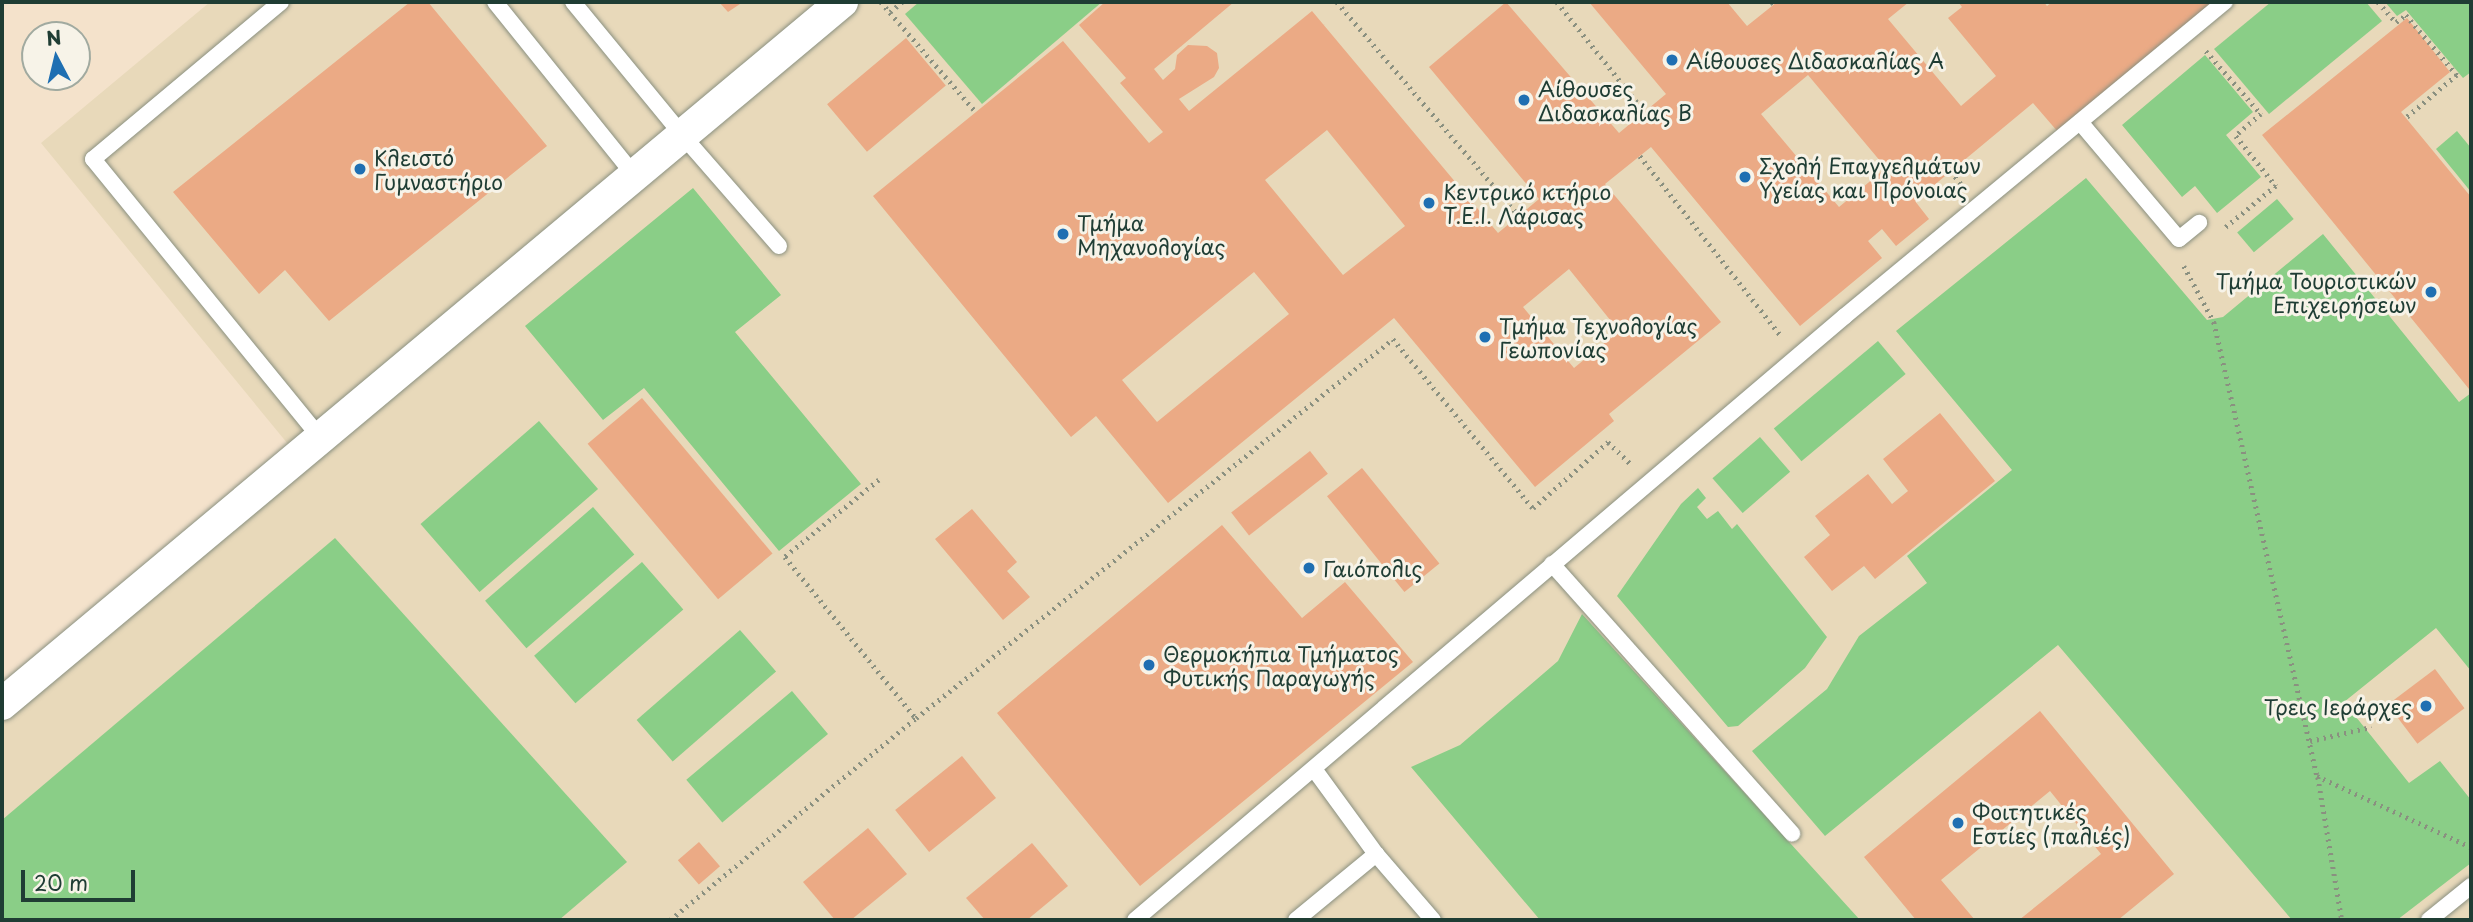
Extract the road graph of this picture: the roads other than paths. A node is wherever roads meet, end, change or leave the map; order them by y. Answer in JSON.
{"nodes":[{"id":1,"x":281,"y":2,"type":"edge"},
{"id":2,"x":495,"y":2,"type":"edge"},
{"id":3,"x":573,"y":2,"type":"edge"},
{"id":4,"x":842,"y":2,"type":"edge"},
{"id":5,"x":2225,"y":2,"type":"edge"},
{"id":6,"x":2080,"y":122,"type":"junction"},
{"id":7,"x":682,"y":136,"type":"junction"},
{"id":8,"x":635,"y":176,"type":"junction"},
{"id":9,"x":2199,"y":223,"type":"dead end"},
{"id":10,"x":779,"y":246,"type":"dead end"},
{"id":11,"x":320,"y":437,"type":"junction"},
{"id":12,"x":1552,"y":564,"type":"junction"},
{"id":13,"x":2,"y":704,"type":"edge"},
{"id":14,"x":1314,"y":769,"type":"junction"},
{"id":15,"x":1792,"y":833,"type":"dead end"},
{"id":16,"x":1376,"y":854,"type":"junction"},
{"id":17,"x":2471,"y":886,"type":"edge"},
{"id":18,"x":1135,"y":920,"type":"edge"},
{"id":19,"x":1296,"y":920,"type":"edge"},
{"id":20,"x":1433,"y":920,"type":"edge"},
{"id":21,"x":2429,"y":920,"type":"edge"}],
"edges":[{"from":1,"to":11,"type":"lane"},
{"from":2,"to":8,"type":"lane"},
{"from":3,"to":7,"type":"lane"},
{"from":4,"to":7,"type":"street"},
{"from":5,"to":6,"type":"lane"},
{"from":6,"to":9,"type":"lane"},
{"from":6,"to":12,"type":"lane"},
{"from":7,"to":8,"type":"street"},
{"from":7,"to":10,"type":"lane"},
{"from":8,"to":11,"type":"street"},
{"from":11,"to":13,"type":"street"},
{"from":12,"to":14,"type":"lane"},
{"from":12,"to":15,"type":"lane"},
{"from":14,"to":16,"type":"lane"},
{"from":14,"to":18,"type":"lane"},
{"from":16,"to":19,"type":"lane"},
{"from":16,"to":20,"type":"lane"},
{"from":17,"to":21,"type":"lane"}]}
